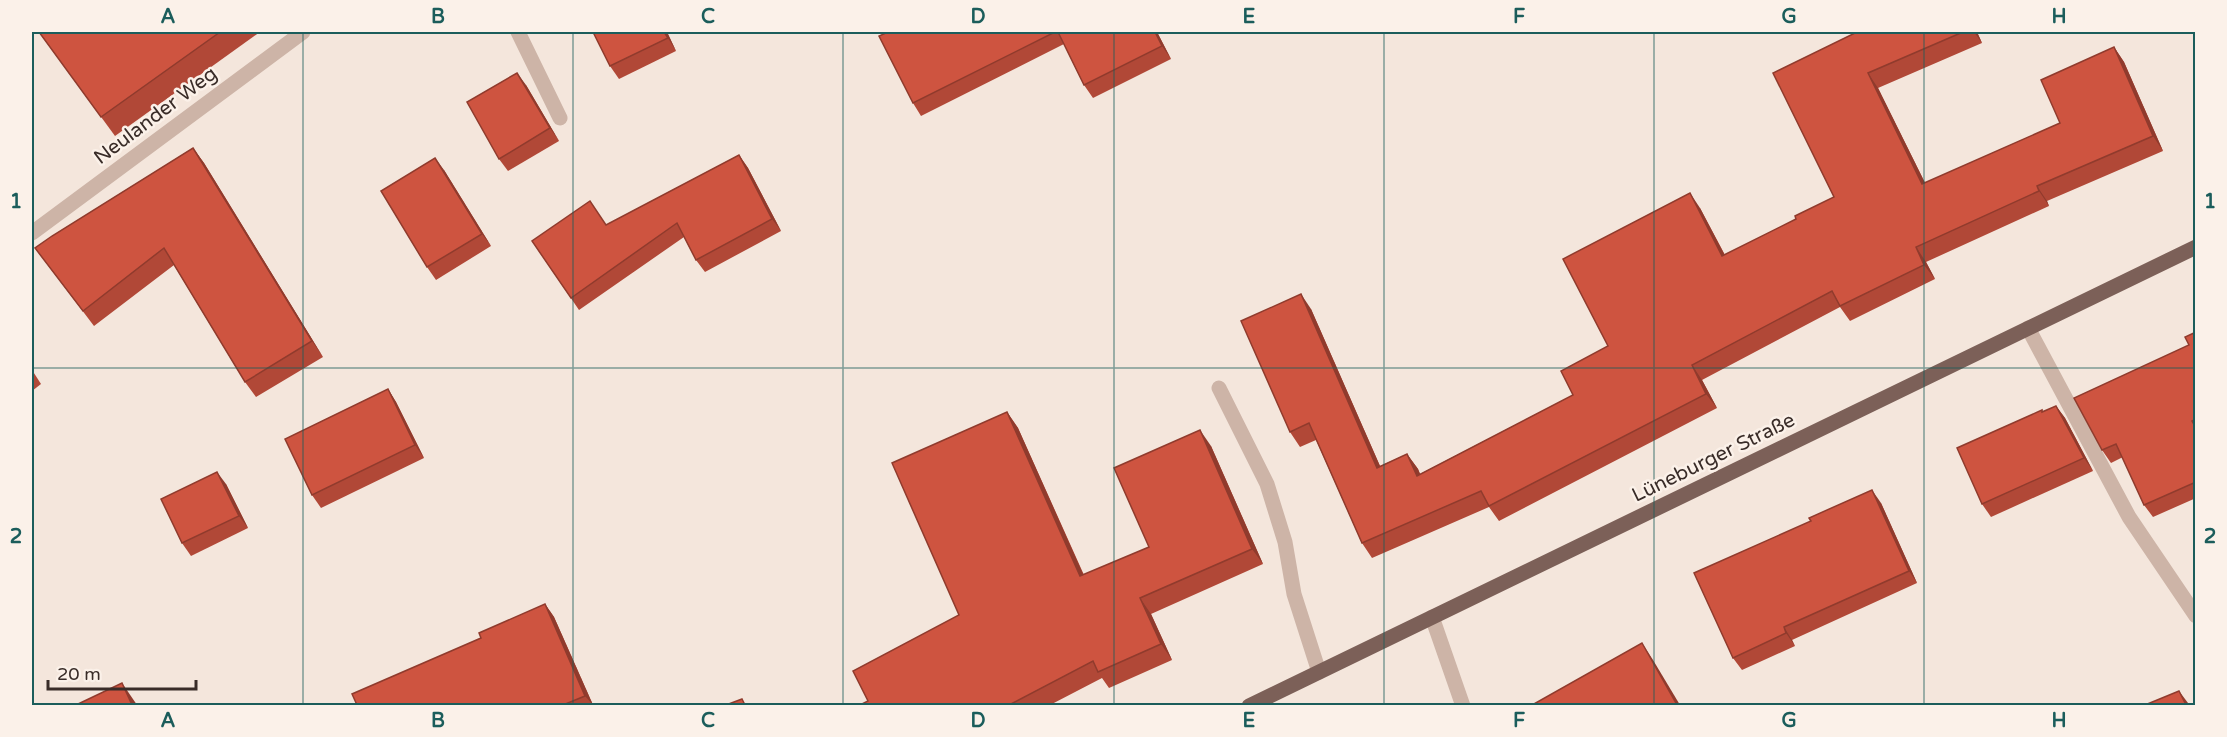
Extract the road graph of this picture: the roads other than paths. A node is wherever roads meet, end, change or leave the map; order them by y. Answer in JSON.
{"nodes":[{"id":1,"x":303,"y":32,"type":"edge"},
{"id":2,"x":518,"y":32,"type":"edge"},
{"id":3,"x":560,"y":118,"type":"dead end"},
{"id":4,"x":32,"y":233,"type":"edge"},
{"id":5,"x":2196,"y":247,"type":"edge"},
{"id":6,"x":2028,"y":328,"type":"junction"},
{"id":7,"x":1219,"y":388,"type":"dead end"},
{"id":8,"x":2196,"y":616,"type":"edge"},
{"id":9,"x":1432,"y":617,"type":"junction"},
{"id":10,"x":1319,"y":672,"type":"junction"},
{"id":11,"x":1249,"y":705,"type":"edge"},
{"id":12,"x":1463,"y":705,"type":"edge"}],
"edges":[{"from":1,"to":4,"type":"street","name":"Neulander Weg"},
{"from":2,"to":3,"type":"street"},
{"from":5,"to":6,"type":"main road","name":"Lüneburger Straße"},
{"from":6,"to":8,"type":"street"},
{"from":6,"to":9,"type":"main road","name":"Lüneburger Straße"},
{"from":7,"to":10,"type":"street"},
{"from":9,"to":10,"type":"main road","name":"Lüneburger Straße"},
{"from":9,"to":12,"type":"street"},
{"from":10,"to":11,"type":"main road","name":"Lüneburger Straße"}]}
